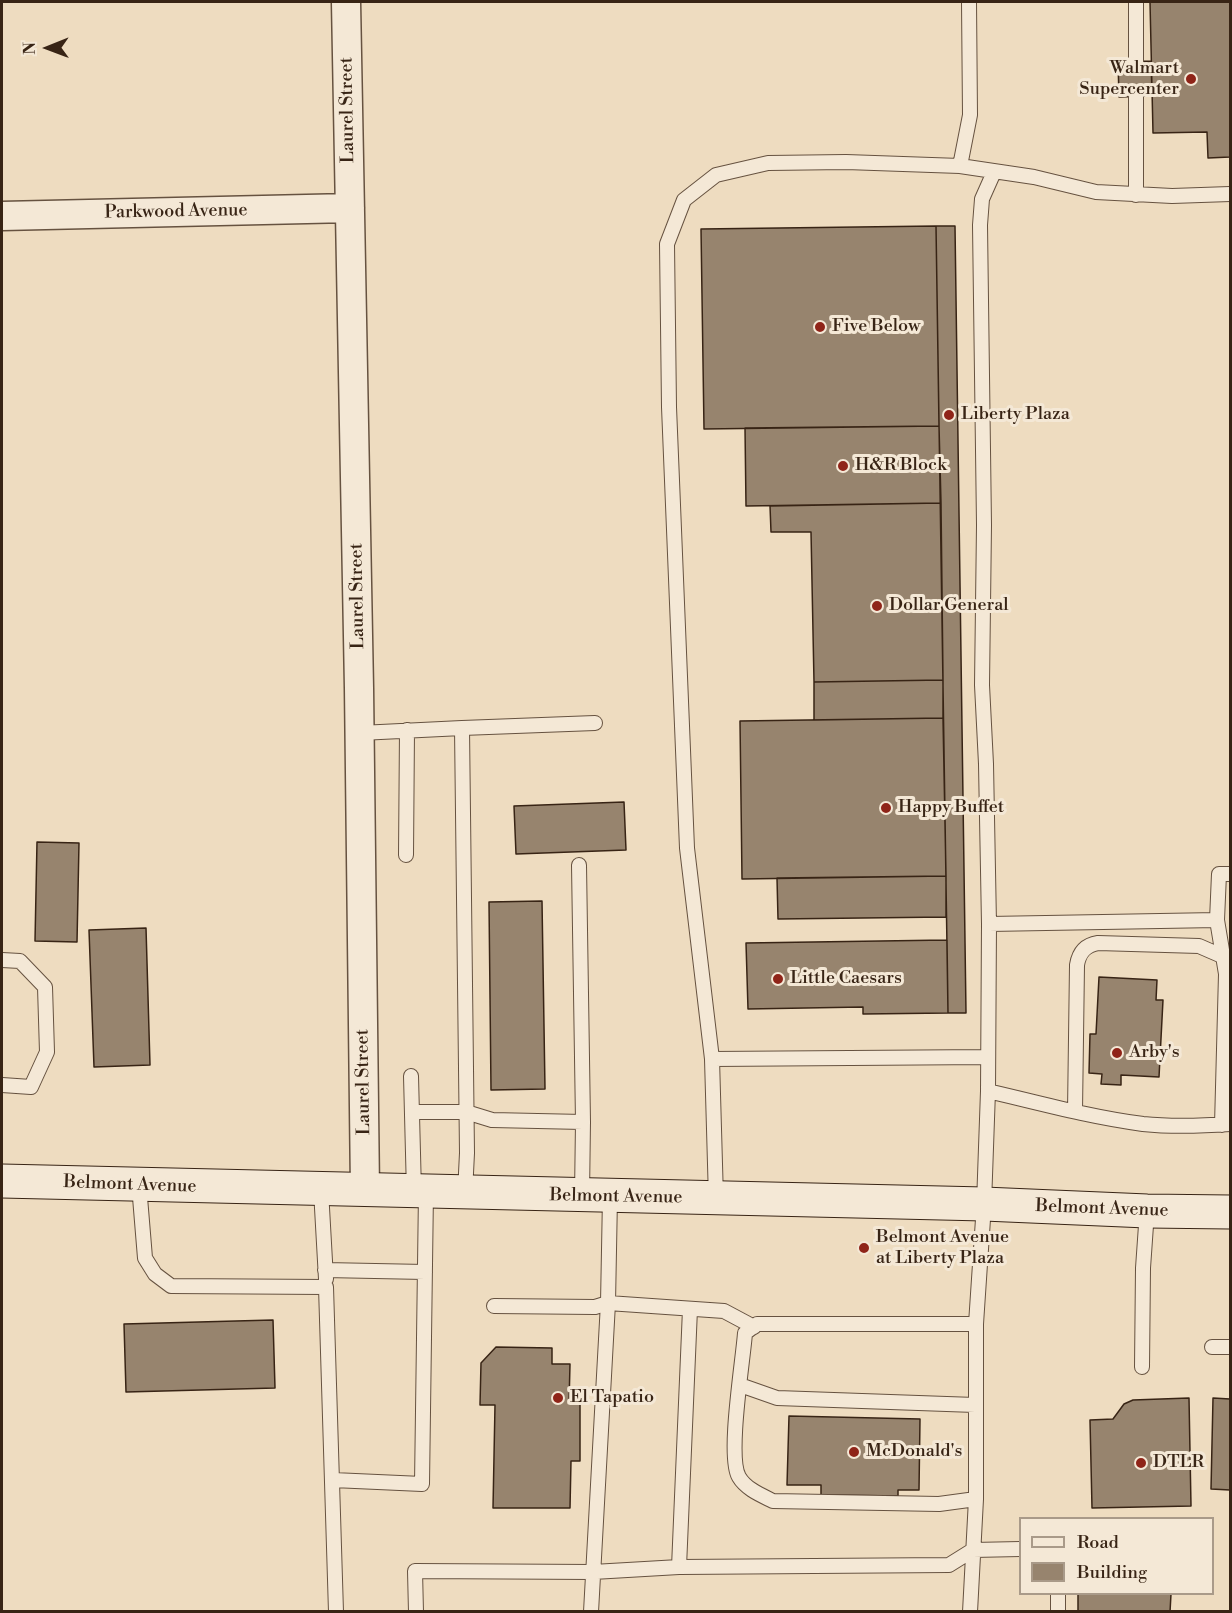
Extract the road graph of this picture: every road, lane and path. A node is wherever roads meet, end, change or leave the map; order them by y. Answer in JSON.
{"nodes":[{"id":1,"x":346,"y":2,"type":"edge"},
{"id":2,"x":969,"y":2,"type":"edge"},
{"id":3,"x":1136,"y":2,"type":"edge"},
{"id":4,"x":1136,"y":62,"type":"dead end"},
{"id":5,"x":1136,"y":97,"type":"dead end"},
{"id":6,"x":960,"y":166,"type":"junction"},
{"id":7,"x":994,"y":172,"type":"junction"},
{"id":8,"x":1230,"y":194,"type":"edge"},
{"id":9,"x":1136,"y":195,"type":"junction"},
{"id":10,"x":350,"y":208,"type":"junction"},
{"id":11,"x":2,"y":216,"type":"edge"},
{"id":12,"x":595,"y":723,"type":"dead end"},
{"id":13,"x":462,"y":728,"type":"junction"},
{"id":14,"x":407,"y":730,"type":"junction"},
{"id":15,"x":360,"y":733,"type":"junction"},
{"id":16,"x":406,"y":855,"type":"dead end"},
{"id":17,"x":579,"y":865,"type":"dead end"},
{"id":18,"x":1230,"y":874,"type":"edge"},
{"id":19,"x":1217,"y":920,"type":"junction"},
{"id":20,"x":989,"y":924,"type":"junction"},
{"id":21,"x":1222,"y":956,"type":"junction"},
{"id":22,"x":2,"y":960,"type":"edge"},
{"id":23,"x":988,"y":1057,"type":"junction"},
{"id":24,"x":712,"y":1059,"type":"junction"},
{"id":25,"x":411,"y":1076,"type":"dead end"},
{"id":26,"x":2,"y":1085,"type":"edge"},
{"id":27,"x":988,"y":1091,"type":"junction"},
{"id":28,"x":1075,"y":1111,"type":"junction"},
{"id":29,"x":412,"y":1112,"type":"junction"},
{"id":30,"x":466,"y":1112,"type":"junction"},
{"id":31,"x":583,"y":1122,"type":"junction"},
{"id":32,"x":1226,"y":1125,"type":"edge"},
{"id":33,"x":2,"y":1181,"type":"edge"},
{"id":34,"x":139,"y":1185,"type":"junction"},
{"id":35,"x":321,"y":1190,"type":"junction"},
{"id":36,"x":365,"y":1191,"type":"junction"},
{"id":37,"x":420,"y":1192,"type":"junction"},
{"id":38,"x":465,"y":1193,"type":"junction"},
{"id":39,"x":596,"y":1196,"type":"junction"},
{"id":40,"x":716,"y":1199,"type":"junction"},
{"id":41,"x":984,"y":1204,"type":"junction"},
{"id":42,"x":1147,"y":1211,"type":"junction"},
{"id":43,"x":1230,"y":1212,"type":"edge"},
{"id":44,"x":325,"y":1270,"type":"junction"},
{"id":45,"x":425,"y":1272,"type":"junction"},
{"id":46,"x":326,"y":1287,"type":"junction"},
{"id":47,"x":608,"y":1303,"type":"junction"},
{"id":48,"x":494,"y":1306,"type":"dead end"},
{"id":49,"x":690,"y":1309,"type":"junction"},
{"id":50,"x":976,"y":1324,"type":"junction"},
{"id":51,"x":754,"y":1327,"type":"junction"},
{"id":52,"x":1212,"y":1347,"type":"dead end"},
{"id":53,"x":1230,"y":1347,"type":"edge"},
{"id":54,"x":1142,"y":1367,"type":"dead end"},
{"id":55,"x":740,"y":1385,"type":"junction"},
{"id":56,"x":975,"y":1405,"type":"junction"},
{"id":57,"x":333,"y":1480,"type":"junction"},
{"id":58,"x":976,"y":1499,"type":"junction"},
{"id":59,"x":1019,"y":1549,"type":"edge"},
{"id":60,"x":973,"y":1550,"type":"junction"},
{"id":61,"x":679,"y":1567,"type":"junction"},
{"id":62,"x":593,"y":1572,"type":"junction"},
{"id":63,"x":1058,"y":1595,"type":"edge"},
{"id":64,"x":336,"y":1611,"type":"edge"},
{"id":65,"x":416,"y":1611,"type":"edge"},
{"id":66,"x":591,"y":1611,"type":"edge"},
{"id":67,"x":970,"y":1611,"type":"edge"},
{"id":68,"x":1058,"y":1611,"type":"edge"}],
"edges":[{"from":1,"to":10,"type":"street","name":"Laurel Street"},
{"from":2,"to":6,"type":"lane"},
{"from":3,"to":4,"type":"lane"},
{"from":5,"to":9,"type":"lane"},
{"from":6,"to":7,"type":"lane"},
{"from":6,"to":24,"type":"lane"},
{"from":7,"to":9,"type":"lane"},
{"from":7,"to":20,"type":"lane"},
{"from":8,"to":9,"type":"lane"},
{"from":10,"to":11,"type":"street","name":"Parkwood Avenue"},
{"from":10,"to":15,"type":"street","name":"Laurel Street"},
{"from":12,"to":13,"type":"lane"},
{"from":13,"to":14,"type":"lane"},
{"from":13,"to":30,"type":"lane"},
{"from":14,"to":15,"type":"lane"},
{"from":14,"to":16,"type":"lane"},
{"from":15,"to":36,"type":"street","name":"Laurel Street"},
{"from":17,"to":31,"type":"lane"},
{"from":18,"to":19,"type":"lane"},
{"from":19,"to":20,"type":"lane"},
{"from":19,"to":21,"type":"lane"},
{"from":20,"to":23,"type":"lane"},
{"from":21,"to":28,"type":"lane"},
{"from":21,"to":32,"type":"lane"},
{"from":22,"to":26,"type":"lane"},
{"from":23,"to":24,"type":"lane"},
{"from":23,"to":27,"type":"lane"},
{"from":24,"to":40,"type":"lane"},
{"from":25,"to":29,"type":"lane"},
{"from":27,"to":28,"type":"lane"},
{"from":27,"to":41,"type":"lane"},
{"from":28,"to":32,"type":"lane"},
{"from":29,"to":30,"type":"lane"},
{"from":29,"to":37,"type":"lane"},
{"from":30,"to":31,"type":"lane"},
{"from":30,"to":38,"type":"lane"},
{"from":31,"to":39,"type":"lane"},
{"from":33,"to":34,"type":"main road","name":"Belmont Avenue"},
{"from":34,"to":35,"type":"main road","name":"Belmont Avenue"},
{"from":34,"to":46,"type":"lane"},
{"from":35,"to":36,"type":"main road","name":"Belmont Avenue"},
{"from":35,"to":44,"type":"lane"},
{"from":36,"to":37,"type":"main road","name":"Belmont Avenue"},
{"from":37,"to":38,"type":"main road","name":"Belmont Avenue"},
{"from":37,"to":45,"type":"lane"},
{"from":38,"to":39,"type":"main road","name":"Belmont Avenue"},
{"from":39,"to":40,"type":"main road","name":"Belmont Avenue"},
{"from":39,"to":47,"type":"lane"},
{"from":40,"to":41,"type":"main road","name":"Belmont Avenue"},
{"from":41,"to":42,"type":"main road","name":"Belmont Avenue"},
{"from":41,"to":50,"type":"lane"},
{"from":42,"to":43,"type":"main road","name":"Belmont Avenue"},
{"from":42,"to":54,"type":"lane"},
{"from":44,"to":45,"type":"lane"},
{"from":44,"to":46,"type":"lane"},
{"from":45,"to":57,"type":"lane"},
{"from":46,"to":57,"type":"lane"},
{"from":47,"to":48,"type":"lane"},
{"from":47,"to":49,"type":"lane"},
{"from":47,"to":62,"type":"lane"},
{"from":49,"to":51,"type":"lane"},
{"from":49,"to":61,"type":"lane"},
{"from":50,"to":51,"type":"lane"},
{"from":50,"to":56,"type":"lane"},
{"from":51,"to":55,"type":"lane"},
{"from":52,"to":53,"type":"lane"},
{"from":55,"to":56,"type":"lane"},
{"from":55,"to":58,"type":"lane"},
{"from":56,"to":58,"type":"lane"},
{"from":57,"to":64,"type":"lane"},
{"from":58,"to":60,"type":"lane"},
{"from":59,"to":60,"type":"lane"},
{"from":60,"to":61,"type":"lane"},
{"from":60,"to":67,"type":"lane"},
{"from":61,"to":62,"type":"lane"},
{"from":62,"to":65,"type":"lane"},
{"from":62,"to":66,"type":"lane"},
{"from":63,"to":68,"type":"lane"}]}
